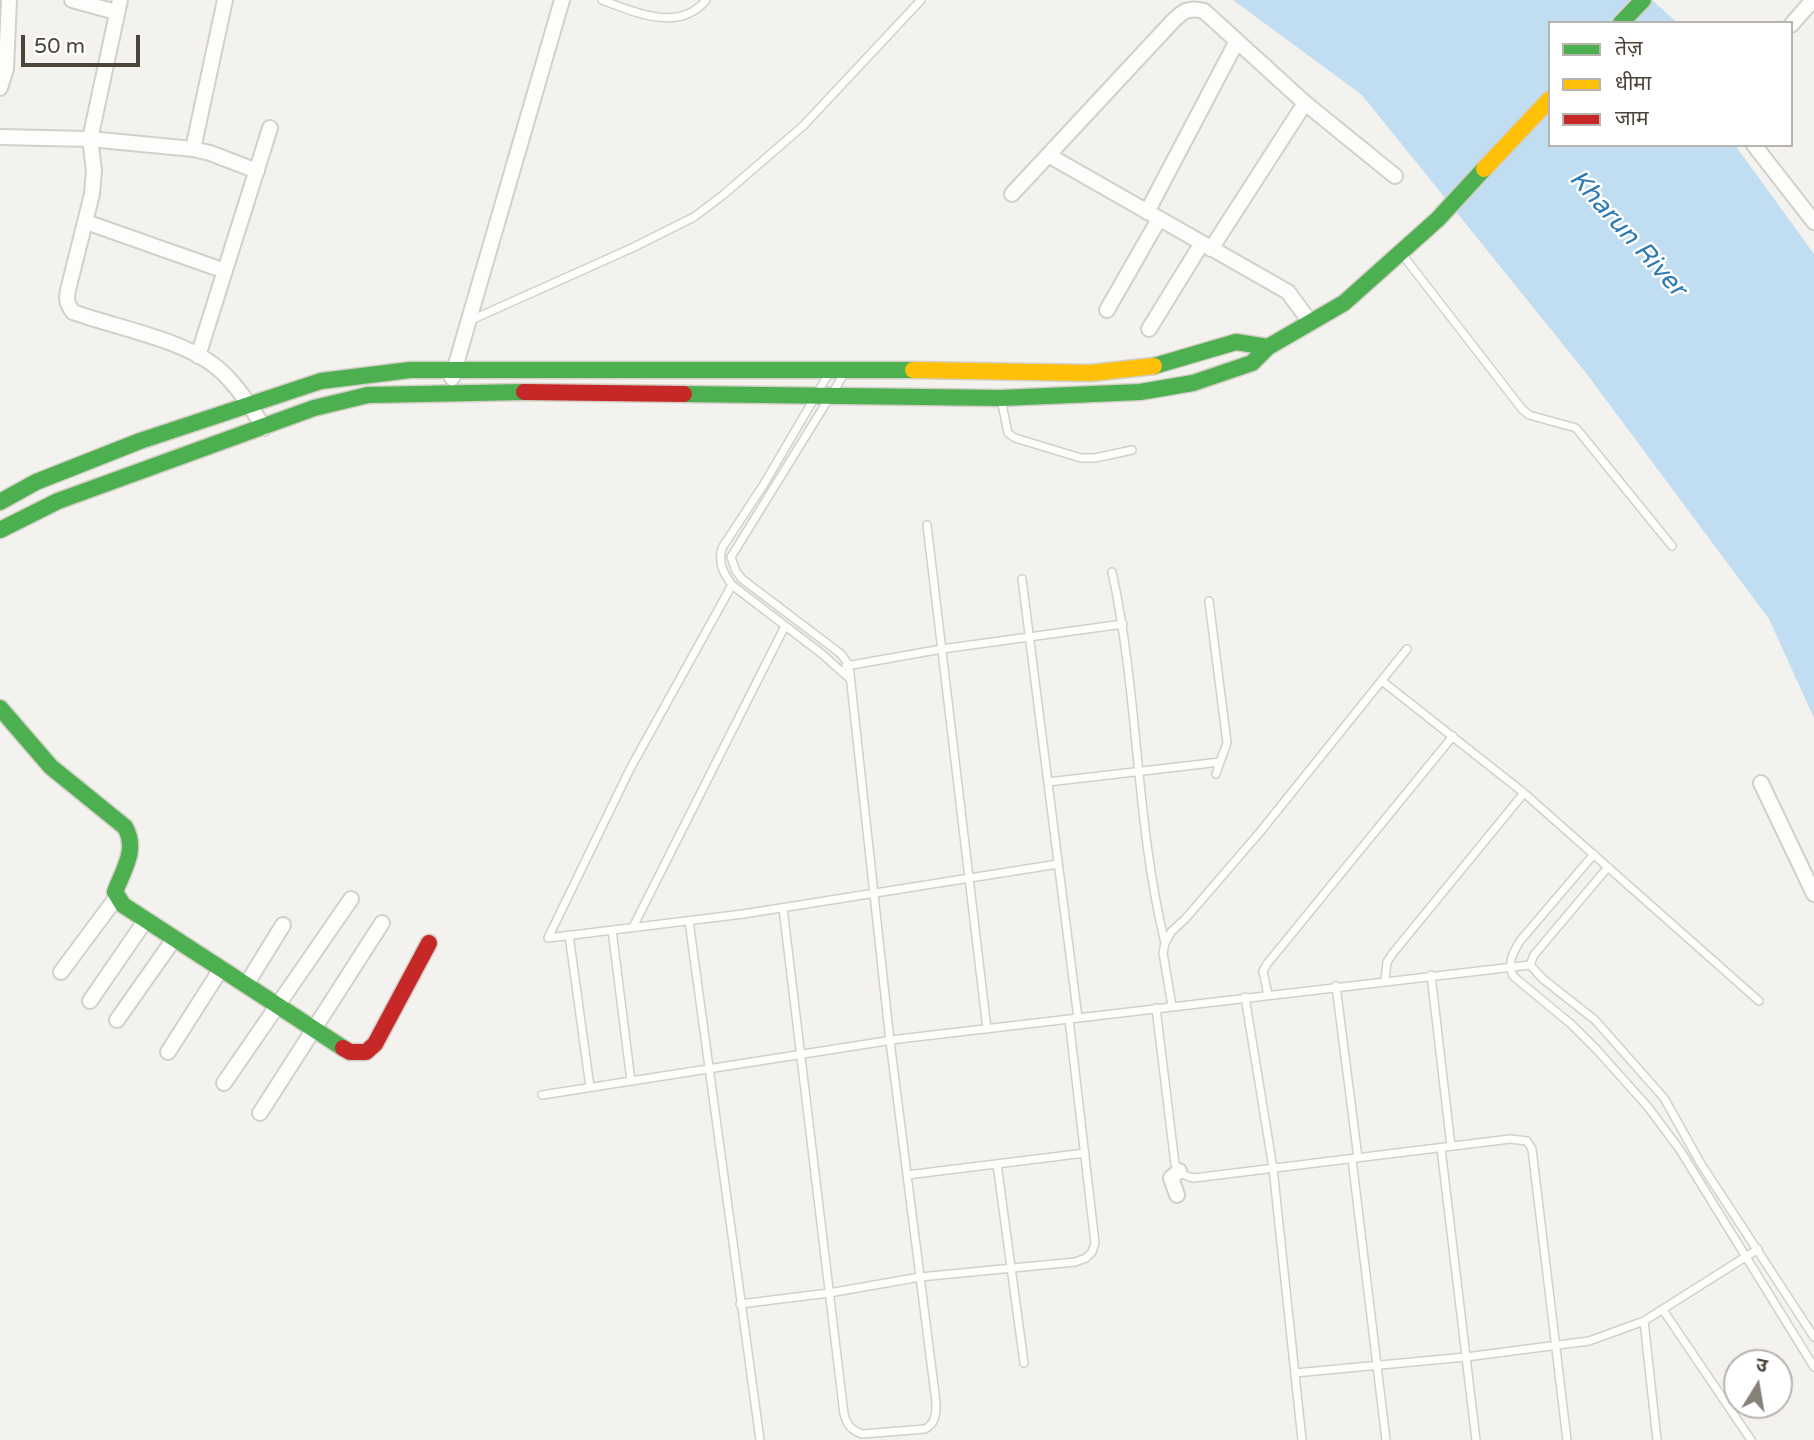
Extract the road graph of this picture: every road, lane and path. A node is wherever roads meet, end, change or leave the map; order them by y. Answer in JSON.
{"nodes":[{"id":1,"x":9,"y":0,"type":"edge"},
{"id":2,"x":72,"y":0,"type":"edge"},
{"id":3,"x":225,"y":0,"type":"edge"},
{"id":4,"x":562,"y":0,"type":"edge"},
{"id":5,"x":603,"y":0,"type":"edge"},
{"id":6,"x":706,"y":0,"type":"edge"},
{"id":7,"x":921,"y":0,"type":"edge"},
{"id":8,"x":1643,"y":0,"type":"edge"},
{"id":9,"x":1813,"y":0,"type":"edge"},
{"id":10,"x":118,"y":6,"type":"edge"},
{"id":11,"x":1623,"y":21,"type":"edge"},
{"id":12,"x":1793,"y":24,"type":"edge"},
{"id":13,"x":1237,"y":41,"type":"junction"},
{"id":14,"x":0,"y":88,"type":"edge"},
{"id":15,"x":1548,"y":101,"type":"edge"},
{"id":16,"x":1305,"y":103,"type":"junction"},
{"id":17,"x":270,"y":128,"type":"dead end"},
{"id":18,"x":0,"y":137,"type":"edge"},
{"id":19,"x":90,"y":139,"type":"junction"},
{"id":20,"x":1756,"y":147,"type":"edge"},
{"id":21,"x":193,"y":149,"type":"junction"},
{"id":22,"x":1048,"y":155,"type":"junction"},
{"id":23,"x":257,"y":171,"type":"junction"},
{"id":24,"x":1395,"y":176,"type":"dead end"},
{"id":25,"x":1012,"y":194,"type":"dead end"},
{"id":26,"x":1153,"y":215,"type":"junction"},
{"id":27,"x":86,"y":222,"type":"junction"},
{"id":28,"x":1814,"y":222,"type":"edge"},
{"id":29,"x":1207,"y":246,"type":"junction"},
{"id":30,"x":1401,"y":253,"type":"junction"},
{"id":31,"x":225,"y":271,"type":"junction"},
{"id":32,"x":1107,"y":310,"type":"dead end"},
{"id":33,"x":468,"y":321,"type":"junction"},
{"id":34,"x":1310,"y":322,"type":"junction"},
{"id":35,"x":1149,"y":329,"type":"dead end"},
{"id":36,"x":1268,"y":347,"type":"junction"},
{"id":37,"x":198,"y":356,"type":"junction"},
{"id":38,"x":1136,"y":369,"type":"junction"},
{"id":39,"x":454,"y":370,"type":"junction"},
{"id":40,"x":838,"y":370,"type":"junction"},
{"id":41,"x":1140,"y":392,"type":"junction"},
{"id":42,"x":448,"y":394,"type":"junction"},
{"id":43,"x":823,"y":397,"type":"junction"},
{"id":44,"x":1000,"y":398,"type":"junction"},
{"id":45,"x":249,"y":404,"type":"junction"},
{"id":46,"x":264,"y":428,"type":"junction"},
{"id":47,"x":1132,"y":450,"type":"dead end"},
{"id":48,"x":0,"y":502,"type":"edge"},
{"id":49,"x":927,"y":525,"type":"dead end"},
{"id":50,"x":0,"y":530,"type":"edge"},
{"id":51,"x":1672,"y":546,"type":"dead end"},
{"id":52,"x":1112,"y":572,"type":"dead end"},
{"id":53,"x":1022,"y":579,"type":"dead end"},
{"id":54,"x":732,"y":585,"type":"junction"},
{"id":55,"x":1209,"y":601,"type":"dead end"},
{"id":56,"x":1124,"y":624,"type":"junction"},
{"id":57,"x":785,"y":626,"type":"junction"},
{"id":58,"x":1031,"y":637,"type":"junction"},
{"id":59,"x":942,"y":649,"type":"junction"},
{"id":60,"x":1407,"y":649,"type":"dead end"},
{"id":61,"x":849,"y":665,"type":"junction"},
{"id":62,"x":839,"y":668,"type":"junction"},
{"id":63,"x":850,"y":679,"type":"junction"},
{"id":64,"x":1382,"y":681,"type":"junction"},
{"id":65,"x":0,"y":708,"type":"edge"},
{"id":66,"x":1453,"y":736,"type":"junction"},
{"id":67,"x":1220,"y":761,"type":"junction"},
{"id":68,"x":1138,"y":770,"type":"junction"},
{"id":69,"x":1216,"y":774,"type":"dead end"},
{"id":70,"x":1048,"y":782,"type":"junction"},
{"id":71,"x":1761,"y":783,"type":"dead end"},
{"id":72,"x":1524,"y":793,"type":"junction"},
{"id":73,"x":1594,"y":854,"type":"junction"},
{"id":74,"x":1058,"y":863,"type":"junction"},
{"id":75,"x":1608,"y":867,"type":"junction"},
{"id":76,"x":969,"y":878,"type":"junction"},
{"id":77,"x":876,"y":893,"type":"junction"},
{"id":78,"x":1814,"y":894,"type":"edge"},
{"id":79,"x":116,"y":898,"type":"junction"},
{"id":80,"x":351,"y":899,"type":"dead end"},
{"id":81,"x":783,"y":908,"type":"junction"},
{"id":82,"x":145,"y":920,"type":"junction"},
{"id":83,"x":690,"y":921,"type":"junction"},
{"id":84,"x":382,"y":923,"type":"dead end"},
{"id":85,"x":283,"y":925,"type":"dead end"},
{"id":86,"x":634,"y":927,"type":"junction"},
{"id":87,"x":612,"y":930,"type":"junction"},
{"id":88,"x":569,"y":935,"type":"junction"},
{"id":89,"x":174,"y":939,"type":"junction"},
{"id":90,"x":429,"y":943,"type":"dead end"},
{"id":91,"x":1165,"y":943,"type":"junction"},
{"id":92,"x":1530,"y":965,"type":"junction"},
{"id":93,"x":1510,"y":966,"type":"junction"},
{"id":94,"x":221,"y":969,"type":"junction"},
{"id":95,"x":61,"y":972,"type":"dead end"},
{"id":96,"x":1431,"y":975,"type":"junction"},
{"id":97,"x":1385,"y":980,"type":"junction"},
{"id":98,"x":246,"y":985,"type":"junction"},
{"id":99,"x":1336,"y":986,"type":"junction"},
{"id":100,"x":1268,"y":995,"type":"junction"},
{"id":101,"x":1245,"y":997,"type":"junction"},
{"id":102,"x":90,"y":1001,"type":"dead end"},
{"id":103,"x":1759,"y":1001,"type":"dead end"},
{"id":104,"x":278,"y":1006,"type":"junction"},
{"id":105,"x":1172,"y":1006,"type":"junction"},
{"id":106,"x":1156,"y":1008,"type":"junction"},
{"id":107,"x":1073,"y":1018,"type":"junction"},
{"id":108,"x":117,"y":1020,"type":"dead end"},
{"id":109,"x":316,"y":1028,"type":"junction"},
{"id":110,"x":987,"y":1028,"type":"junction"},
{"id":111,"x":890,"y":1041,"type":"junction"},
{"id":112,"x":168,"y":1052,"type":"dead end"},
{"id":113,"x":801,"y":1054,"type":"junction"},
{"id":114,"x":710,"y":1068,"type":"junction"},
{"id":115,"x":631,"y":1081,"type":"junction"},
{"id":116,"x":224,"y":1083,"type":"dead end"},
{"id":117,"x":590,"y":1087,"type":"junction"},
{"id":118,"x":542,"y":1094,"type":"dead end"},
{"id":119,"x":260,"y":1113,"type":"dead end"},
{"id":120,"x":1451,"y":1146,"type":"junction"},
{"id":121,"x":1441,"y":1148,"type":"junction"},
{"id":122,"x":1085,"y":1153,"type":"junction"},
{"id":123,"x":1355,"y":1158,"type":"junction"},
{"id":124,"x":997,"y":1164,"type":"junction"},
{"id":125,"x":1273,"y":1168,"type":"junction"},
{"id":126,"x":1178,"y":1171,"type":"junction"},
{"id":127,"x":907,"y":1175,"type":"junction"},
{"id":128,"x":1177,"y":1195,"type":"dead end"},
{"id":129,"x":1758,"y":1249,"type":"junction"},
{"id":130,"x":1745,"y":1257,"type":"junction"},
{"id":131,"x":1011,"y":1269,"type":"junction"},
{"id":132,"x":920,"y":1277,"type":"junction"},
{"id":133,"x":829,"y":1293,"type":"junction"},
{"id":134,"x":740,"y":1304,"type":"junction"},
{"id":135,"x":1663,"y":1310,"type":"junction"},
{"id":136,"x":1644,"y":1321,"type":"junction"},
{"id":137,"x":1814,"y":1337,"type":"edge"},
{"id":138,"x":1556,"y":1346,"type":"junction"},
{"id":139,"x":1466,"y":1357,"type":"junction"},
{"id":140,"x":1024,"y":1363,"type":"dead end"},
{"id":141,"x":1377,"y":1364,"type":"junction"},
{"id":142,"x":1814,"y":1367,"type":"edge"},
{"id":143,"x":1295,"y":1373,"type":"junction"},
{"id":144,"x":760,"y":1440,"type":"edge"},
{"id":145,"x":1302,"y":1440,"type":"edge"},
{"id":146,"x":1386,"y":1440,"type":"edge"},
{"id":147,"x":1476,"y":1440,"type":"edge"},
{"id":148,"x":1567,"y":1440,"type":"edge"},
{"id":149,"x":1657,"y":1440,"type":"edge"},
{"id":150,"x":1751,"y":1440,"type":"edge"}],
"edges":[{"from":1,"to":14,"type":"street"},
{"from":2,"to":10,"type":"street"},
{"from":3,"to":21,"type":"street"},
{"from":4,"to":33,"type":"street"},
{"from":5,"to":6,"type":"lane"},
{"from":7,"to":33,"type":"lane"},
{"from":8,"to":11,"type":"street"},
{"from":9,"to":12,"type":"street"},
{"from":10,"to":19,"type":"street"},
{"from":13,"to":16,"type":"street"},
{"from":13,"to":22,"type":"street"},
{"from":13,"to":26,"type":"street"},
{"from":15,"to":30,"type":"street"},
{"from":16,"to":24,"type":"street"},
{"from":16,"to":29,"type":"street"},
{"from":17,"to":23,"type":"street"},
{"from":18,"to":19,"type":"street"},
{"from":19,"to":21,"type":"street"},
{"from":19,"to":27,"type":"street"},
{"from":20,"to":28,"type":"street"},
{"from":21,"to":23,"type":"street"},
{"from":22,"to":25,"type":"street"},
{"from":22,"to":26,"type":"street"},
{"from":23,"to":31,"type":"street"},
{"from":26,"to":29,"type":"street"},
{"from":26,"to":32,"type":"street"},
{"from":27,"to":31,"type":"street"},
{"from":27,"to":37,"type":"street"},
{"from":29,"to":34,"type":"street"},
{"from":29,"to":35,"type":"street"},
{"from":30,"to":34,"type":"street"},
{"from":30,"to":51,"type":"lane"},
{"from":31,"to":37,"type":"street"},
{"from":33,"to":39,"type":"street"},
{"from":34,"to":36,"type":"street"},
{"from":36,"to":38,"type":"street"},
{"from":36,"to":41,"type":"street"},
{"from":37,"to":45,"type":"street"},
{"from":38,"to":40,"type":"street"},
{"from":38,"to":41,"type":"street"},
{"from":39,"to":40,"type":"street"},
{"from":39,"to":42,"type":"street"},
{"from":39,"to":45,"type":"street"},
{"from":40,"to":43,"type":"lane"},
{"from":40,"to":43,"type":"lane"},
{"from":41,"to":44,"type":"street"},
{"from":42,"to":43,"type":"street"},
{"from":42,"to":46,"type":"street"},
{"from":43,"to":44,"type":"street"},
{"from":43,"to":54,"type":"lane"},
{"from":43,"to":61,"type":"lane"},
{"from":44,"to":47,"type":"lane"},
{"from":45,"to":46,"type":"street"},
{"from":45,"to":48,"type":"street"},
{"from":46,"to":50,"type":"street"},
{"from":49,"to":59,"type":"lane"},
{"from":52,"to":56,"type":"lane"},
{"from":53,"to":58,"type":"lane"},
{"from":54,"to":57,"type":"lane"},
{"from":54,"to":88,"type":"lane"},
{"from":55,"to":67,"type":"lane"},
{"from":56,"to":58,"type":"lane"},
{"from":56,"to":68,"type":"lane"},
{"from":57,"to":62,"type":"lane"},
{"from":57,"to":86,"type":"lane"},
{"from":58,"to":59,"type":"lane"},
{"from":58,"to":70,"type":"lane"},
{"from":59,"to":61,"type":"lane"},
{"from":59,"to":76,"type":"lane"},
{"from":60,"to":64,"type":"lane"},
{"from":61,"to":62,"type":"lane"},
{"from":61,"to":63,"type":"lane"},
{"from":62,"to":63,"type":"lane"},
{"from":63,"to":77,"type":"lane"},
{"from":64,"to":66,"type":"lane"},
{"from":64,"to":91,"type":"lane"},
{"from":65,"to":79,"type":"street"},
{"from":66,"to":72,"type":"lane"},
{"from":66,"to":100,"type":"lane"},
{"from":67,"to":68,"type":"lane"},
{"from":67,"to":69,"type":"lane"},
{"from":68,"to":70,"type":"lane"},
{"from":68,"to":91,"type":"lane"},
{"from":70,"to":74,"type":"lane"},
{"from":71,"to":78,"type":"street"},
{"from":72,"to":73,"type":"lane"},
{"from":72,"to":97,"type":"lane"},
{"from":73,"to":75,"type":"lane"},
{"from":73,"to":93,"type":"lane"},
{"from":74,"to":76,"type":"lane"},
{"from":74,"to":107,"type":"lane"},
{"from":75,"to":92,"type":"lane"},
{"from":75,"to":103,"type":"lane"},
{"from":76,"to":77,"type":"lane"},
{"from":76,"to":110,"type":"lane"},
{"from":77,"to":81,"type":"lane"},
{"from":77,"to":111,"type":"lane"},
{"from":79,"to":82,"type":"street"},
{"from":79,"to":95,"type":"street"},
{"from":80,"to":104,"type":"street"},
{"from":81,"to":83,"type":"lane"},
{"from":81,"to":113,"type":"lane"},
{"from":82,"to":89,"type":"street"},
{"from":82,"to":102,"type":"street"},
{"from":83,"to":86,"type":"lane"},
{"from":83,"to":114,"type":"lane"},
{"from":84,"to":109,"type":"street"},
{"from":85,"to":98,"type":"street"},
{"from":86,"to":87,"type":"lane"},
{"from":87,"to":88,"type":"lane"},
{"from":87,"to":115,"type":"lane"},
{"from":88,"to":117,"type":"lane"},
{"from":89,"to":94,"type":"street"},
{"from":89,"to":108,"type":"street"},
{"from":90,"to":109,"type":"street"},
{"from":91,"to":105,"type":"lane"},
{"from":92,"to":93,"type":"lane"},
{"from":92,"to":129,"type":"lane"},
{"from":93,"to":96,"type":"lane"},
{"from":93,"to":130,"type":"lane"},
{"from":94,"to":98,"type":"street"},
{"from":94,"to":112,"type":"street"},
{"from":96,"to":97,"type":"lane"},
{"from":96,"to":120,"type":"lane"},
{"from":97,"to":99,"type":"lane"},
{"from":98,"to":104,"type":"street"},
{"from":99,"to":100,"type":"lane"},
{"from":99,"to":123,"type":"lane"},
{"from":100,"to":101,"type":"lane"},
{"from":101,"to":105,"type":"lane"},
{"from":101,"to":125,"type":"lane"},
{"from":104,"to":109,"type":"street"},
{"from":104,"to":116,"type":"street"},
{"from":105,"to":106,"type":"lane"},
{"from":106,"to":107,"type":"lane"},
{"from":106,"to":126,"type":"lane"},
{"from":107,"to":110,"type":"lane"},
{"from":107,"to":122,"type":"lane"},
{"from":109,"to":119,"type":"street"},
{"from":110,"to":111,"type":"lane"},
{"from":111,"to":113,"type":"lane"},
{"from":111,"to":127,"type":"lane"},
{"from":113,"to":114,"type":"lane"},
{"from":113,"to":133,"type":"lane"},
{"from":114,"to":115,"type":"lane"},
{"from":114,"to":134,"type":"lane"},
{"from":115,"to":117,"type":"lane"},
{"from":117,"to":118,"type":"lane"},
{"from":120,"to":121,"type":"lane"},
{"from":120,"to":138,"type":"lane"},
{"from":121,"to":123,"type":"lane"},
{"from":121,"to":139,"type":"lane"},
{"from":122,"to":124,"type":"lane"},
{"from":122,"to":131,"type":"lane"},
{"from":123,"to":125,"type":"lane"},
{"from":123,"to":141,"type":"lane"},
{"from":124,"to":127,"type":"lane"},
{"from":124,"to":131,"type":"lane"},
{"from":125,"to":126,"type":"lane"},
{"from":125,"to":143,"type":"lane"},
{"from":126,"to":128,"type":"street"},
{"from":127,"to":132,"type":"lane"},
{"from":129,"to":130,"type":"lane"},
{"from":129,"to":137,"type":"lane"},
{"from":130,"to":135,"type":"lane"},
{"from":130,"to":142,"type":"lane"},
{"from":131,"to":132,"type":"lane"},
{"from":131,"to":140,"type":"lane"},
{"from":132,"to":133,"type":"lane"},
{"from":132,"to":133,"type":"lane"},
{"from":133,"to":134,"type":"lane"},
{"from":134,"to":144,"type":"lane"},
{"from":135,"to":136,"type":"lane"},
{"from":135,"to":150,"type":"lane"},
{"from":136,"to":138,"type":"lane"},
{"from":136,"to":149,"type":"lane"},
{"from":138,"to":139,"type":"lane"},
{"from":138,"to":148,"type":"lane"},
{"from":139,"to":141,"type":"lane"},
{"from":139,"to":147,"type":"lane"},
{"from":141,"to":143,"type":"lane"},
{"from":141,"to":146,"type":"lane"},
{"from":143,"to":145,"type":"lane"}]}
